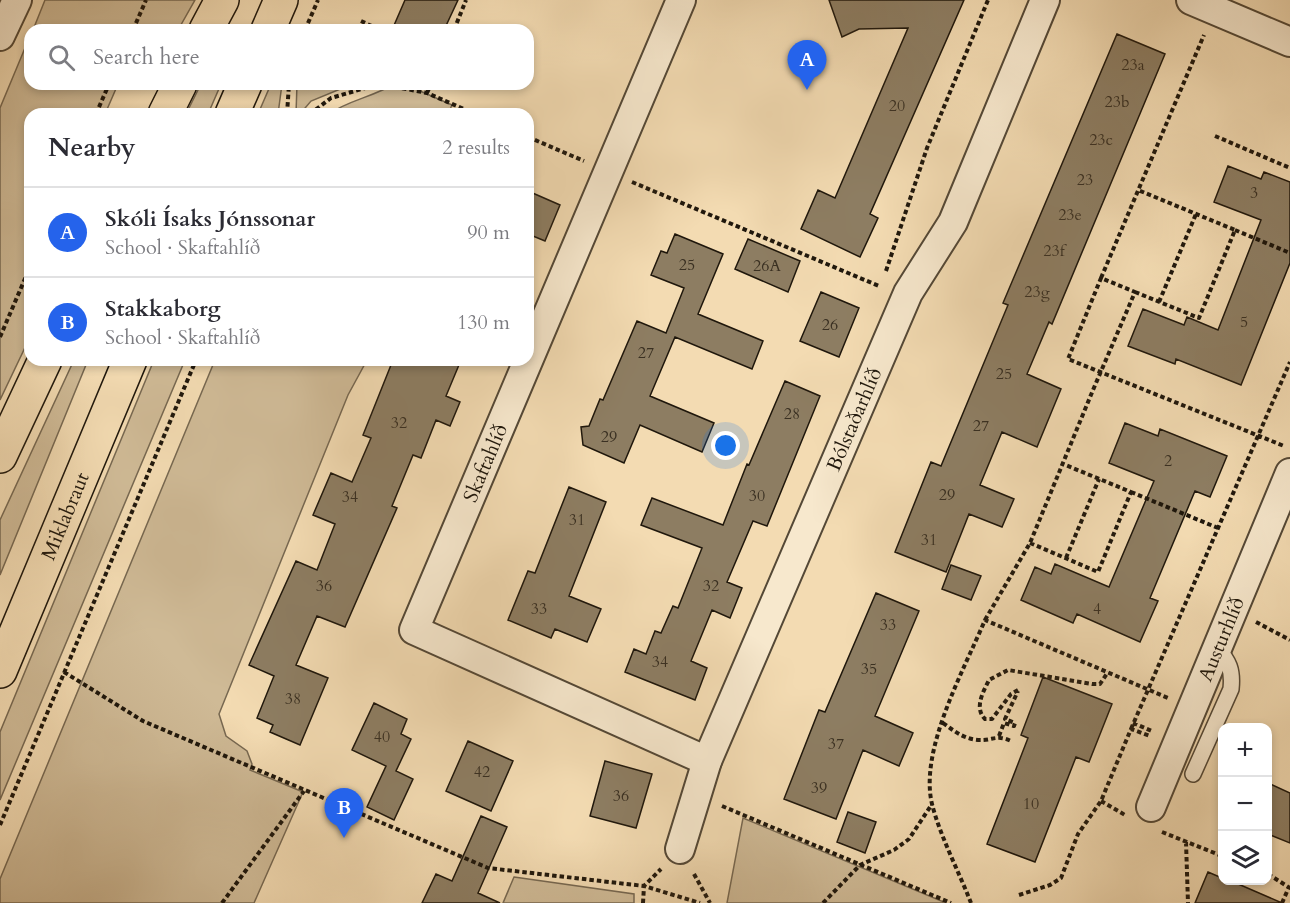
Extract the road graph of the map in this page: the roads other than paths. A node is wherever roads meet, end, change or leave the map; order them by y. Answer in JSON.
{"nodes":[{"id":1,"x":17,"y":0,"type":"edge"},
{"id":2,"x":222,"y":0,"type":"edge"},
{"id":3,"x":281,"y":0,"type":"edge"},
{"id":4,"x":681,"y":0,"type":"edge"},
{"id":5,"x":1045,"y":0,"type":"edge"},
{"id":6,"x":1203,"y":5,"type":"edge"},
{"id":7,"x":209,"y":24,"type":"edge"},
{"id":8,"x":271,"y":24,"type":"edge"},
{"id":9,"x":0,"y":36,"type":"edge"},
{"id":10,"x":1290,"y":42,"type":"edge"},
{"id":11,"x":177,"y":90,"type":"edge"},
{"id":12,"x":242,"y":90,"type":"edge"},
{"id":13,"x":168,"y":108,"type":"edge"},
{"id":14,"x":235,"y":108,"type":"edge"},
{"id":15,"x":534,"y":346,"type":"edge"},
{"id":16,"x":42,"y":366,"type":"edge"},
{"id":17,"x":127,"y":366,"type":"edge"},
{"id":18,"x":526,"y":366,"type":"edge"},
{"id":19,"x":0,"y":456,"type":"edge"},
{"id":20,"x":1290,"y":473,"type":"edge"},
{"id":21,"x":1217,"y":648,"type":"junction"},
{"id":22,"x":0,"y":671,"type":"edge"},
{"id":23,"x":707,"y":761,"type":"junction"},
{"id":24,"x":1193,"y":774,"type":"dead end"},
{"id":25,"x":1151,"y":807,"type":"dead end"},
{"id":26,"x":680,"y":849,"type":"road end"}],
"edges":[{"from":1,"to":9,"type":"street"},
{"from":2,"to":7,"type":"highway"},
{"from":3,"to":8,"type":"highway"},
{"from":4,"to":15,"type":"street","name":"Skaftahlíð"},
{"from":5,"to":23,"type":"street","name":"Bólstaðarhlíð"},
{"from":6,"to":10,"type":"street"},
{"from":11,"to":13,"type":"highway"},
{"from":12,"to":14,"type":"highway"},
{"from":16,"to":19,"type":"highway"},
{"from":17,"to":22,"type":"highway","name":"Miklabraut"},
{"from":18,"to":23,"type":"street","name":"Skaftahlíð"},
{"from":20,"to":21,"type":"street","name":"Austurhlíð"},
{"from":21,"to":24,"type":"lane"},
{"from":21,"to":25,"type":"street","name":"Austurhlíð"},
{"from":23,"to":26,"type":"street","name":"Bólstaðarhlíð"}]}
